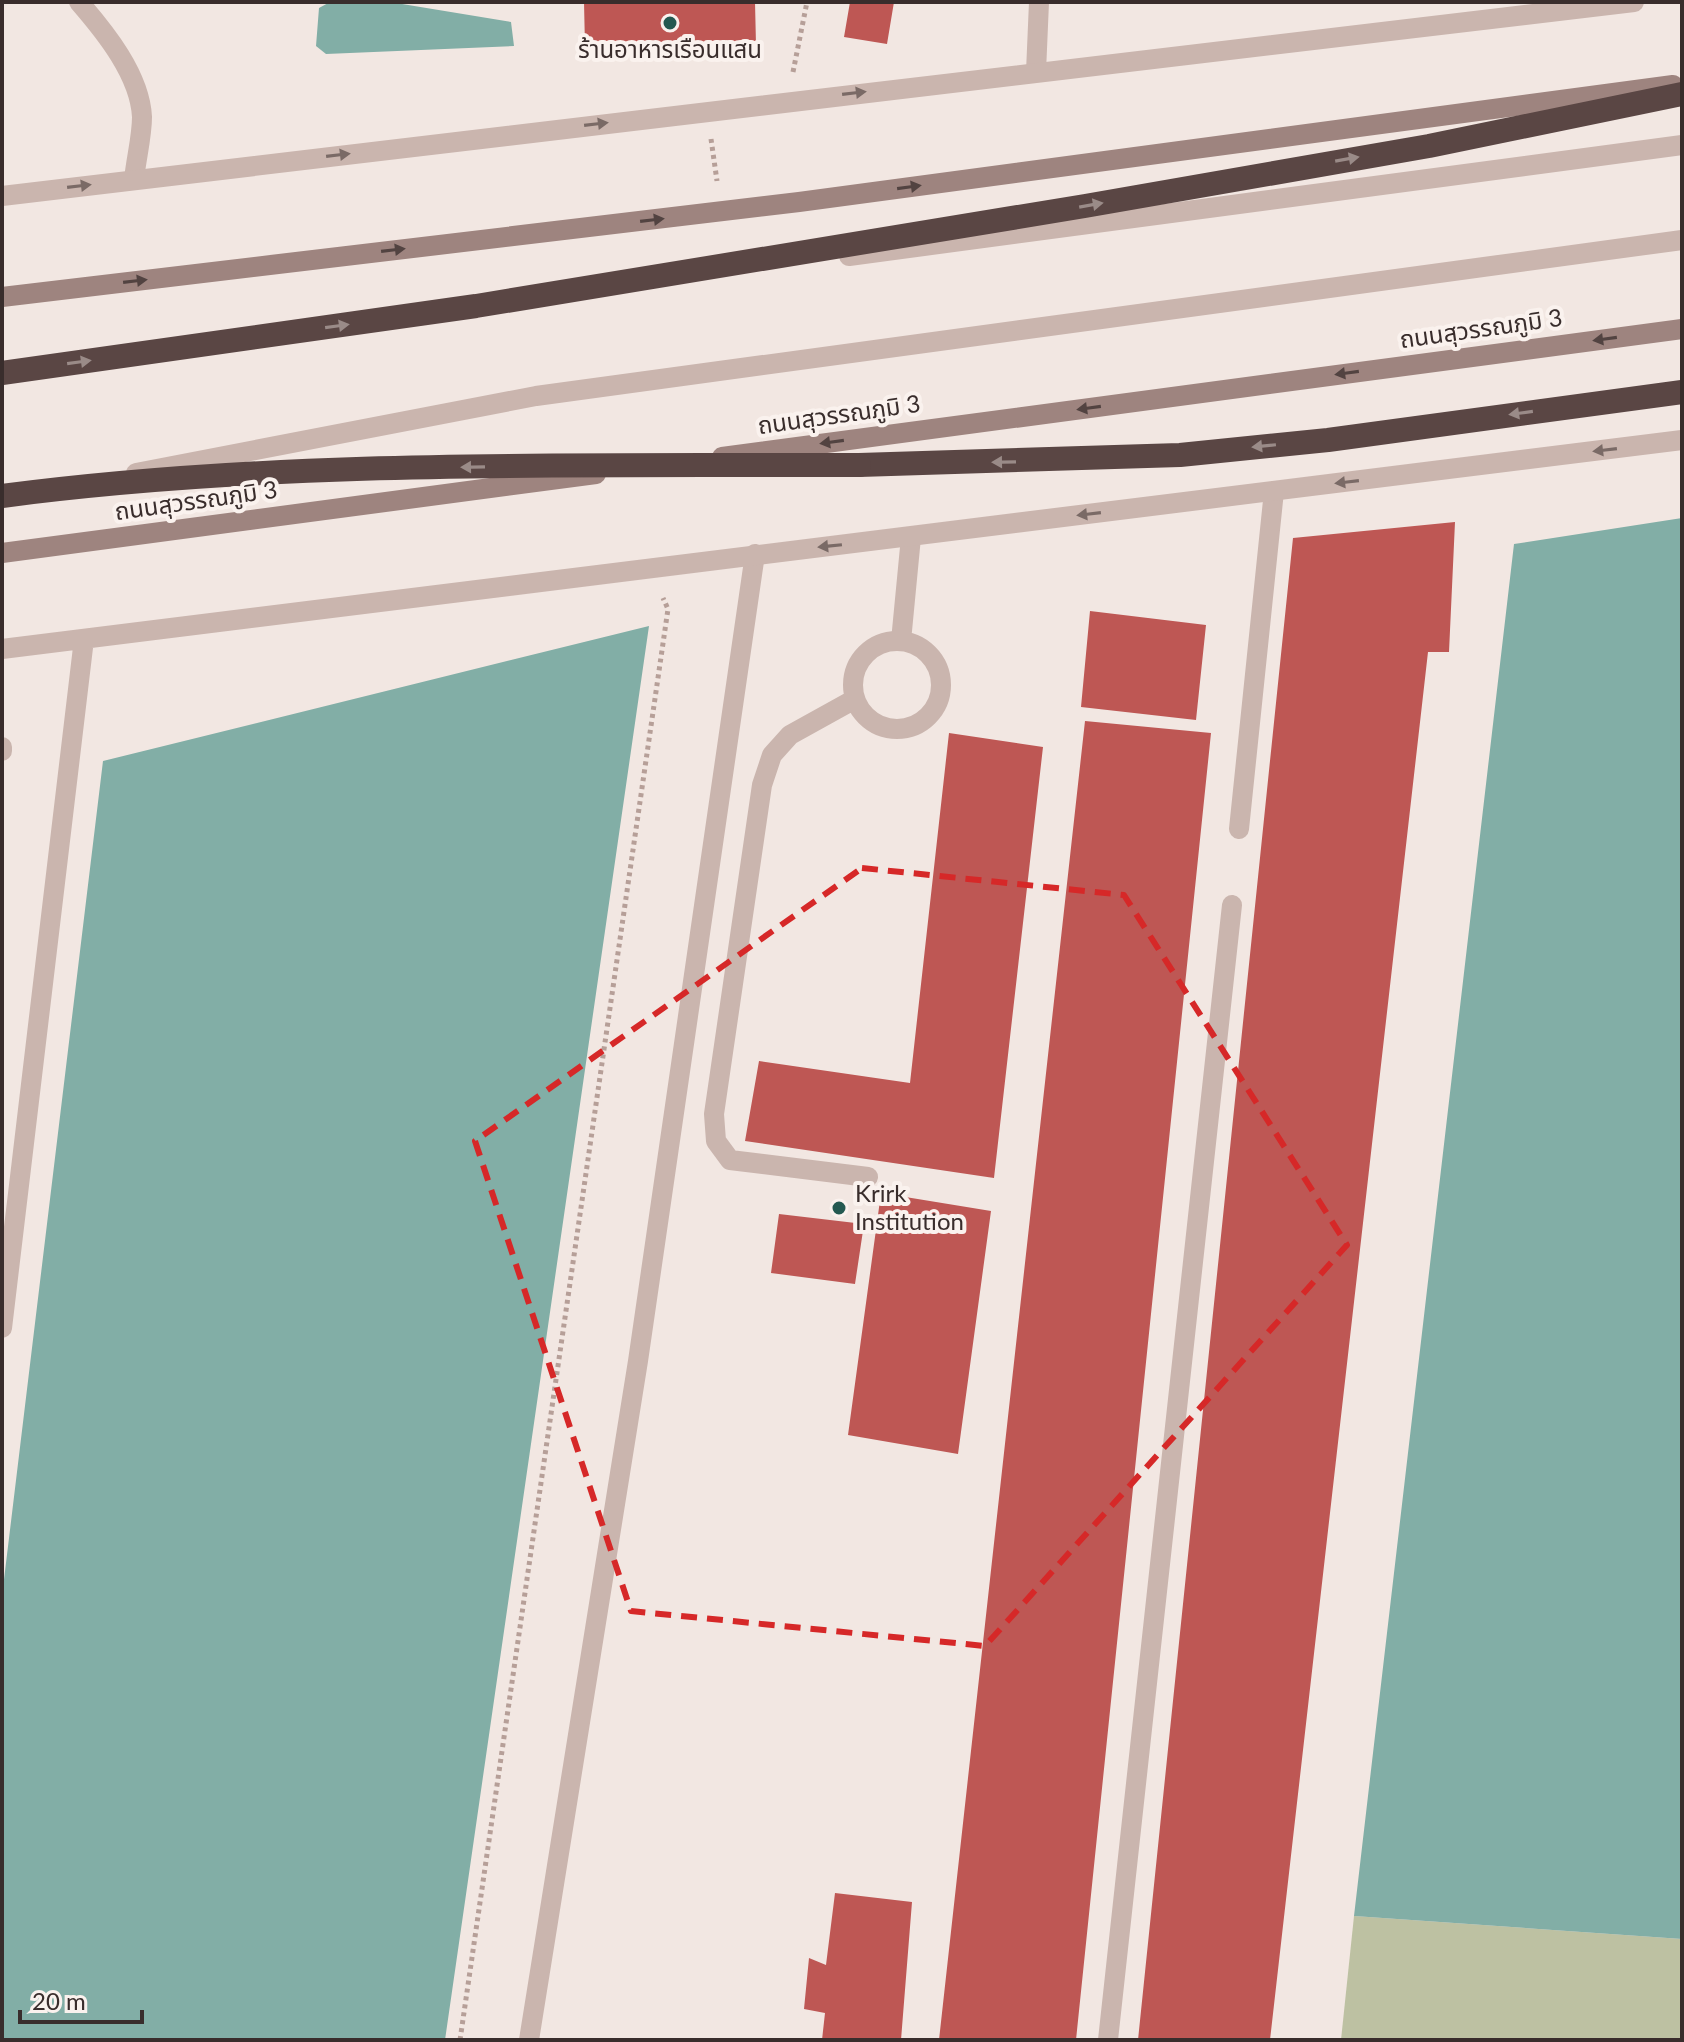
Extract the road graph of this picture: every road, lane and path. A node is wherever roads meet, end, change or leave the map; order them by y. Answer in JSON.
{"nodes":[{"id":1,"x":79,"y":2,"type":"edge"},
{"id":2,"x":807,"y":2,"type":"edge"},
{"id":3,"x":1039,"y":2,"type":"edge"},
{"id":4,"x":1634,"y":2,"type":"edge"},
{"id":5,"x":1036,"y":72,"type":"junction"},
{"id":6,"x":1682,"y":84,"type":"edge"},
{"id":7,"x":1682,"y":94,"type":"edge"},
{"id":8,"x":787,"y":101,"type":"junction"},
{"id":9,"x":707,"y":111,"type":"junction"},
{"id":10,"x":1682,"y":145,"type":"edge"},
{"id":11,"x":134,"y":180,"type":"junction"},
{"id":12,"x":2,"y":196,"type":"edge"},
{"id":13,"x":722,"y":212,"type":"junction"},
{"id":14,"x":1682,"y":240,"type":"edge"},
{"id":15,"x":2,"y":297,"type":"edge"},
{"id":16,"x":476,"y":306,"type":"junction"},
{"id":17,"x":1682,"y":329,"type":"edge"},
{"id":18,"x":2,"y":373,"type":"edge"},
{"id":19,"x":1682,"y":392,"type":"edge"},
{"id":20,"x":1682,"y":440,"type":"edge"},
{"id":21,"x":40,"y":491,"type":"junction"},
{"id":22,"x":1274,"y":491,"type":"junction"},
{"id":23,"x":2,"y":496,"type":"edge"},
{"id":24,"x":911,"y":537,"type":"junction"},
{"id":25,"x":2,"y":553,"type":"edge"},
{"id":26,"x":755,"y":554,"type":"junction"},
{"id":27,"x":649,"y":568,"type":"junction"},
{"id":28,"x":84,"y":639,"type":"junction"},
{"id":29,"x":901,"y":641,"type":"junction"},
{"id":30,"x":2,"y":649,"type":"edge"},
{"id":31,"x":855,"y":699,"type":"junction"},
{"id":32,"x":1239,"y":829,"type":"dead end"},
{"id":33,"x":1232,"y":905,"type":"dead end"},
{"id":34,"x":868,"y":1177,"type":"dead end"},
{"id":35,"x":2,"y":1328,"type":"edge"},
{"id":36,"x":460,"y":2040,"type":"edge"},
{"id":37,"x":529,"y":2040,"type":"edge"},
{"id":38,"x":1108,"y":2040,"type":"edge"}],
"edges":[{"from":1,"to":11,"type":"street"},
{"from":2,"to":8,"type":"path"},
{"from":3,"to":5,"type":"street"},
{"from":4,"to":5,"type":"street"},
{"from":8,"to":5,"type":"street","one_way":true},
{"from":13,"to":6,"type":"main road","one_way":true},
{"from":16,"to":7,"type":"highway","one_way":true},
{"from":8,"to":9,"type":"street"},
{"from":11,"to":9,"type":"street","one_way":true},
{"from":9,"to":13,"type":"path"},
{"from":10,"to":16,"type":"street"},
{"from":12,"to":11,"type":"street","one_way":true},
{"from":15,"to":13,"type":"main road","one_way":true},
{"from":14,"to":21,"type":"street","bridge":true},
{"from":18,"to":16,"type":"highway","one_way":true},
{"from":17,"to":25,"type":"main road","name":"ถนนสุวรรณภูมิ 3","one_way":true},
{"from":19,"to":21,"type":"highway","one_way":true,"bridge":true},
{"from":20,"to":22,"type":"street","one_way":true},
{"from":21,"to":23,"type":"highway","bridge":true},
{"from":22,"to":24,"type":"street","one_way":true},
{"from":22,"to":32,"type":"street"},
{"from":24,"to":26,"type":"street","one_way":true},
{"from":24,"to":29,"type":"street"},
{"from":26,"to":27,"type":"street"},
{"from":26,"to":37,"type":"street"},
{"from":27,"to":28,"type":"street"},
{"from":27,"to":36,"type":"path"},
{"from":28,"to":30,"type":"street"},
{"from":28,"to":35,"type":"street"},
{"from":29,"to":31,"type":"street"},
{"from":29,"to":31,"type":"street"},
{"from":31,"to":34,"type":"street"},
{"from":33,"to":38,"type":"street"}]}
